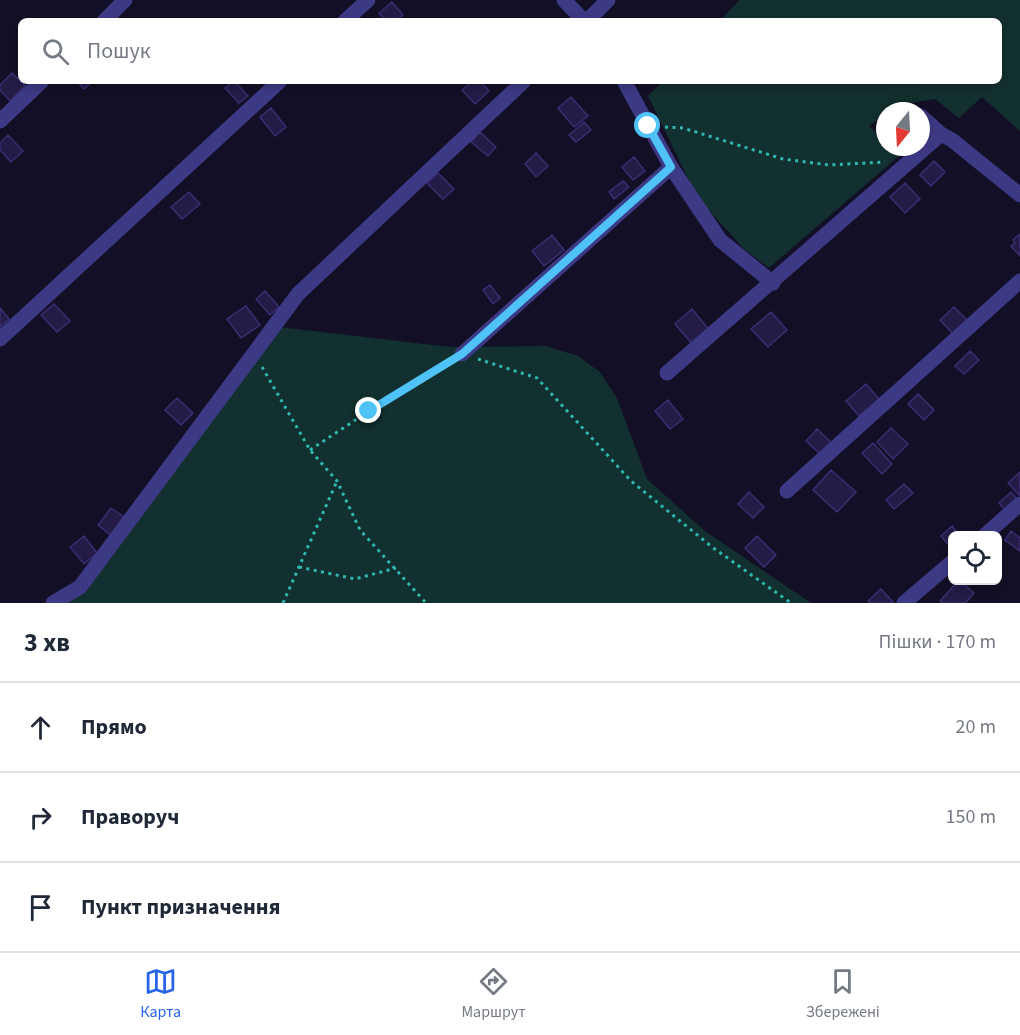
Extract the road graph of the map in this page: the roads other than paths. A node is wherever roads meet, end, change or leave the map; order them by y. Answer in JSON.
{"nodes":[{"id":1,"x":125,"y":0,"type":"edge"},
{"id":2,"x":368,"y":0,"type":"edge"},
{"id":3,"x":564,"y":0,"type":"edge"},
{"id":4,"x":608,"y":0,"type":"edge"},
{"id":5,"x":107,"y":18,"type":"edge"},
{"id":6,"x":348,"y":18,"type":"edge"},
{"id":7,"x":583,"y":18,"type":"edge"},
{"id":8,"x":589,"y":18,"type":"edge"},
{"id":9,"x":39,"y":84,"type":"edge"},
{"id":10,"x":277,"y":84,"type":"edge"},
{"id":11,"x":521,"y":84,"type":"edge"},
{"id":12,"x":626,"y":84,"type":"edge"},
{"id":13,"x":0,"y":121,"type":"edge"},
{"id":14,"x":930,"y":124,"type":"edge"},
{"id":15,"x":941,"y":134,"type":"junction"},
{"id":16,"x":671,"y":167,"type":"junction"},
{"id":17,"x":1020,"y":195,"type":"edge"},
{"id":18,"x":1020,"y":281,"type":"edge"},
{"id":19,"x":773,"y":283,"type":"junction"},
{"id":20,"x":0,"y":339,"type":"edge"},
{"id":21,"x":462,"y":354,"type":"road end"},
{"id":22,"x":668,"y":373,"type":"dead end"},
{"id":23,"x":787,"y":491,"type":"dead end"},
{"id":24,"x":1020,"y":504,"type":"edge"},
{"id":25,"x":990,"y":531,"type":"edge"},
{"id":26,"x":948,"y":565,"type":"edge"},
{"id":27,"x":53,"y":603,"type":"edge"},
{"id":28,"x":904,"y":603,"type":"edge"}],
"edges":[{"from":1,"to":5,"type":"street"},
{"from":2,"to":6,"type":"street"},
{"from":3,"to":7,"type":"street"},
{"from":4,"to":8,"type":"street"},
{"from":9,"to":13,"type":"street"},
{"from":10,"to":20,"type":"street"},
{"from":11,"to":27,"type":"street"},
{"from":12,"to":16,"type":"street"},
{"from":14,"to":15,"type":"street"},
{"from":15,"to":17,"type":"street"},
{"from":15,"to":19,"type":"street"},
{"from":16,"to":19,"type":"street"},
{"from":16,"to":21,"type":"street"},
{"from":18,"to":23,"type":"street"},
{"from":19,"to":22,"type":"street"},
{"from":24,"to":25,"type":"street"},
{"from":26,"to":28,"type":"street"}]}
